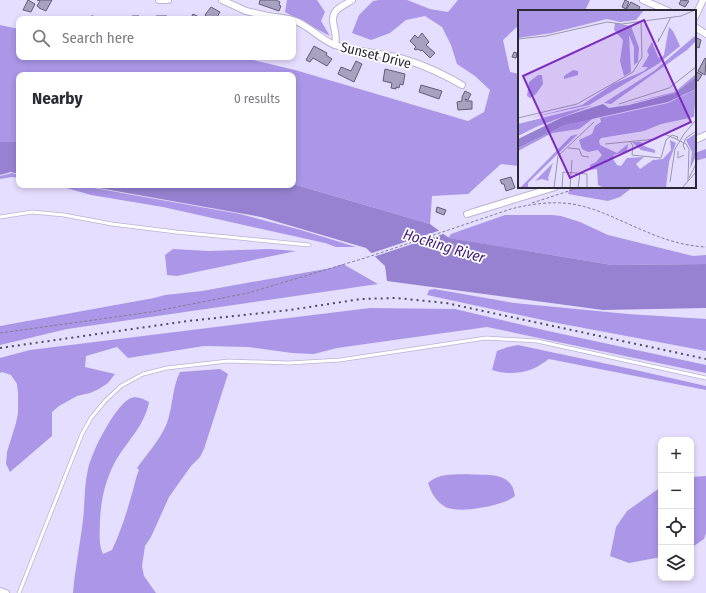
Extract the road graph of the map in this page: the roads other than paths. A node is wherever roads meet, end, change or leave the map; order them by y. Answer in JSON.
{"nodes":[{"id":1,"x":159,"y":0,"type":"edge"},
{"id":2,"x":168,"y":0,"type":"edge"},
{"id":3,"x":222,"y":0,"type":"edge"},
{"id":4,"x":352,"y":0,"type":"edge"},
{"id":5,"x":643,"y":0,"type":"edge"},
{"id":6,"x":703,"y":0,"type":"edge"},
{"id":7,"x":650,"y":2,"type":"edge"},
{"id":8,"x":666,"y":10,"type":"edge"},
{"id":9,"x":696,"y":15,"type":"edge"},
{"id":10,"x":268,"y":16,"type":"edge"},
{"id":11,"x":296,"y":21,"type":"edge"},
{"id":12,"x":696,"y":27,"type":"edge"},
{"id":13,"x":706,"y":34,"type":"edge"},
{"id":14,"x":336,"y":45,"type":"junction"},
{"id":15,"x":462,"y":85,"type":"dead end"},
{"id":16,"x":706,"y":135,"type":"edge"},
{"id":17,"x":696,"y":140,"type":"edge"},
{"id":18,"x":551,"y":188,"type":"edge"},
{"id":19,"x":467,"y":214,"type":"dead end"},
{"id":20,"x":0,"y":217,"type":"edge"},
{"id":21,"x":309,"y":245,"type":"dead end"},
{"id":22,"x":706,"y":378,"type":"edge"},
{"id":23,"x":0,"y":591,"type":"edge"},
{"id":24,"x":6,"y":593,"type":"edge"},
{"id":25,"x":19,"y":593,"type":"edge"}],
"edges":[{"from":1,"to":2,"type":"street"},
{"from":3,"to":10,"type":"street"},
{"from":4,"to":14,"type":"street"},
{"from":5,"to":7,"type":"street"},
{"from":6,"to":9,"type":"street"},
{"from":7,"to":8,"type":"street"},
{"from":11,"to":14,"type":"street","name":"Sunset Drive"},
{"from":12,"to":13,"type":"street"},
{"from":14,"to":15,"type":"street","name":"Sunset Drive"},
{"from":16,"to":17,"type":"street"},
{"from":18,"to":19,"type":"street"},
{"from":20,"to":21,"type":"lane"},
{"from":22,"to":25,"type":"lane"},
{"from":23,"to":24,"type":"street"}]}
